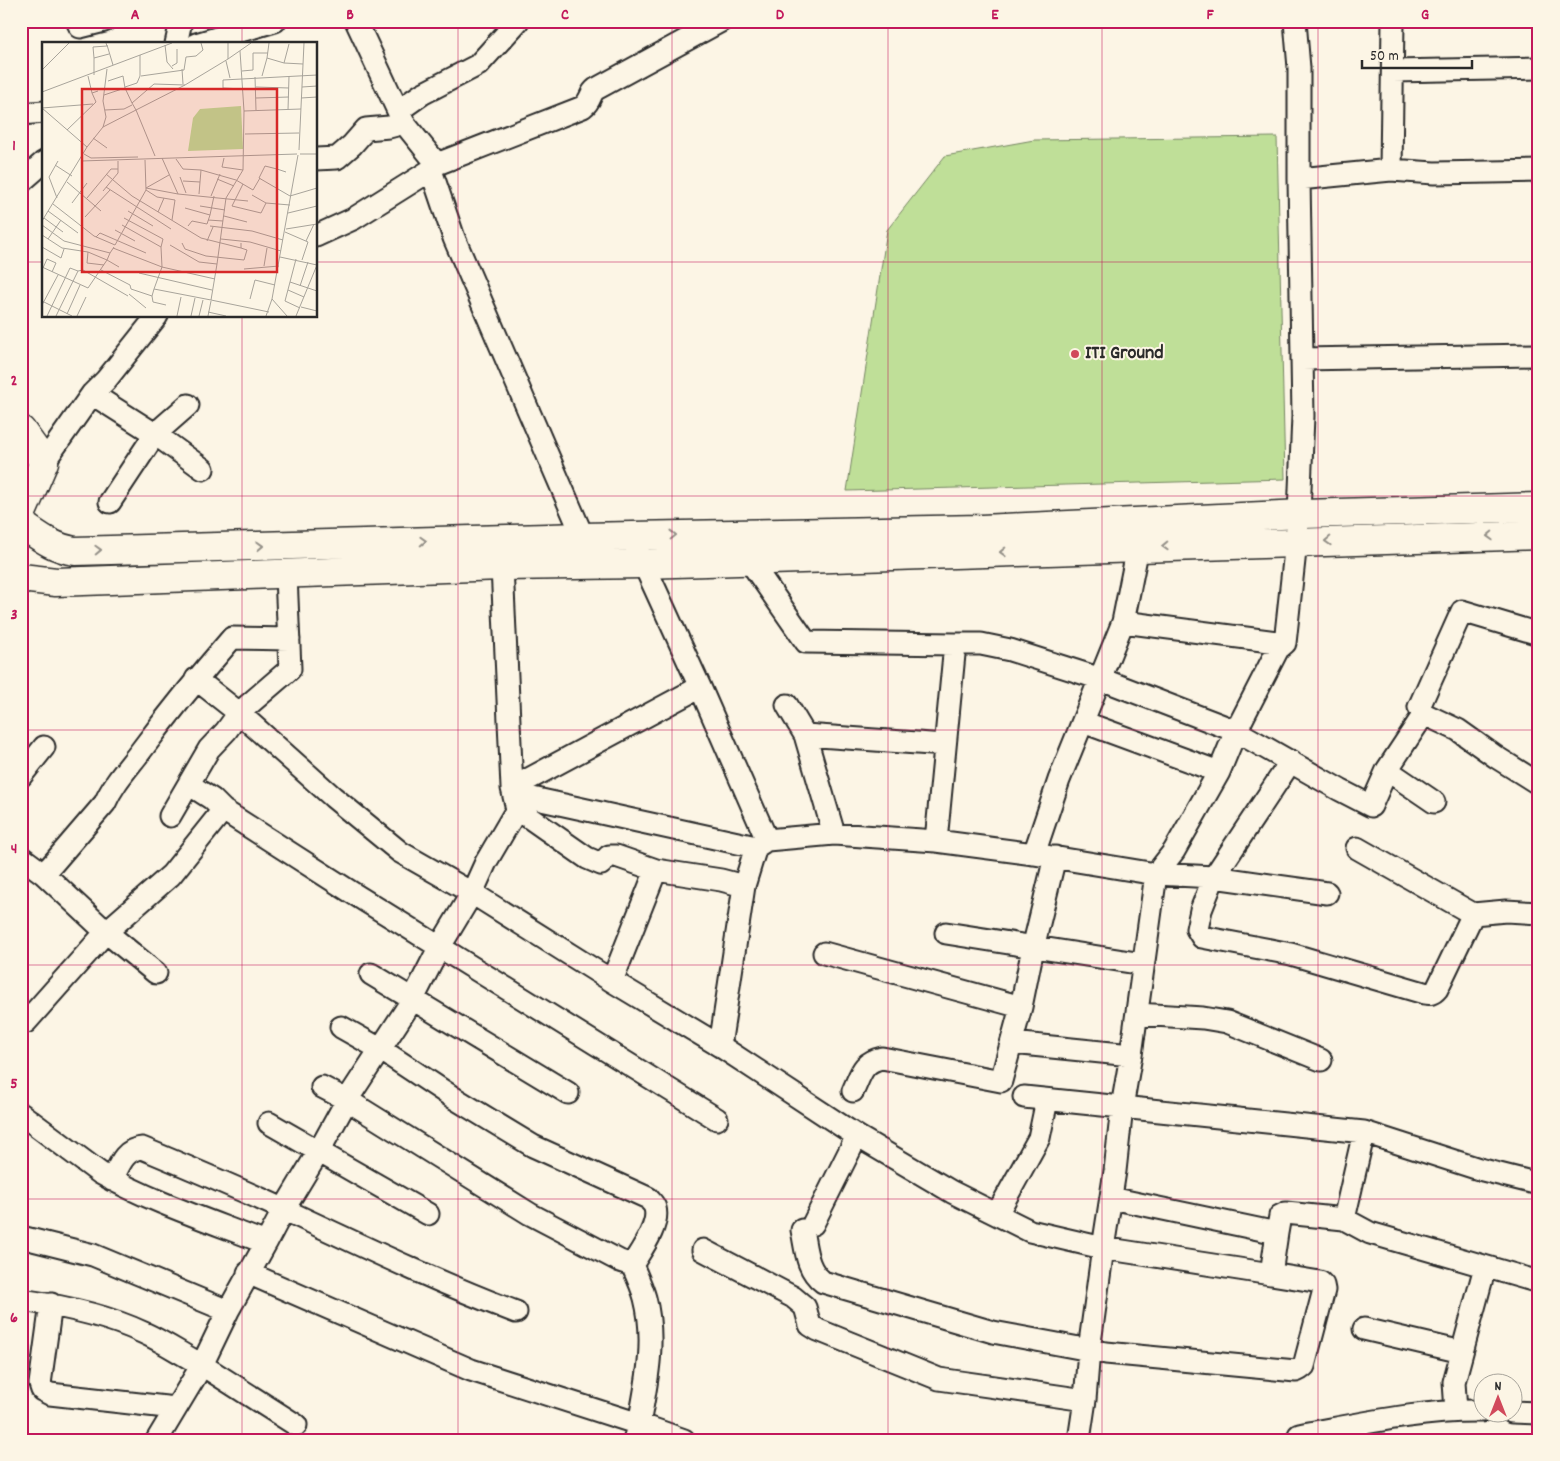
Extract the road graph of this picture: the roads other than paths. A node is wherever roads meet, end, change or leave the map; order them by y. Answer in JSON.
{"nodes":[{"id":1,"x":104,"y":21,"type":"edge"},
{"id":2,"x":181,"y":21,"type":"edge"},
{"id":3,"x":274,"y":21,"type":"edge"},
{"id":4,"x":356,"y":21,"type":"edge"},
{"id":5,"x":518,"y":21,"type":"edge"},
{"id":6,"x":721,"y":21,"type":"edge"},
{"id":7,"x":1294,"y":21,"type":"edge"},
{"id":8,"x":1393,"y":21,"type":"edge"},
{"id":9,"x":82,"y":31,"type":"edge"},
{"id":10,"x":176,"y":42,"type":"edge"},
{"id":11,"x":203,"y":42,"type":"edge"},
{"id":12,"x":1539,"y":68,"type":"edge"},
{"id":13,"x":1393,"y":71,"type":"junction"},
{"id":14,"x":42,"y":112,"type":"edge"},
{"id":15,"x":21,"y":114,"type":"edge"},
{"id":16,"x":401,"y":117,"type":"junction"},
{"id":17,"x":318,"y":159,"type":"edge"},
{"id":18,"x":42,"y":164,"type":"edge"},
{"id":19,"x":434,"y":167,"type":"junction"},
{"id":20,"x":1391,"y":170,"type":"junction"},
{"id":21,"x":1539,"y":171,"type":"edge"},
{"id":22,"x":1299,"y":179,"type":"junction"},
{"id":23,"x":21,"y":182,"type":"edge"},
{"id":24,"x":318,"y":235,"type":"edge"},
{"id":25,"x":155,"y":318,"type":"edge"},
{"id":26,"x":1539,"y":355,"type":"edge"},
{"id":27,"x":1302,"y":358,"type":"junction"},
{"id":28,"x":92,"y":394,"type":"junction"},
{"id":29,"x":188,"y":405,"type":"dead end"},
{"id":30,"x":21,"y":430,"type":"edge"},
{"id":31,"x":155,"y":434,"type":"junction"},
{"id":32,"x":44,"y":462,"type":"junction"},
{"id":33,"x":203,"y":469,"type":"dead end"},
{"id":34,"x":110,"y":502,"type":"dead end"},
{"id":35,"x":1539,"y":507,"type":"edge"},
{"id":36,"x":1299,"y":514,"type":"junction"},
{"id":37,"x":21,"y":515,"type":"edge"},
{"id":38,"x":21,"y":524,"type":"edge"},
{"id":39,"x":1539,"y":534,"type":"edge"},
{"id":40,"x":631,"y":536,"type":"junction"},
{"id":41,"x":583,"y":537,"type":"junction"},
{"id":42,"x":1295,"y":542,"type":"junction"},
{"id":43,"x":1138,"y":547,"type":"junction"},
{"id":44,"x":62,"y":549,"type":"junction"},
{"id":45,"x":749,"y":560,"type":"junction"},
{"id":46,"x":644,"y":564,"type":"junction"},
{"id":47,"x":502,"y":566,"type":"junction"},
{"id":48,"x":286,"y":574,"type":"junction"},
{"id":49,"x":21,"y":578,"type":"edge"},
{"id":50,"x":56,"y":582,"type":"junction"},
{"id":51,"x":1123,"y":622,"type":"junction"},
{"id":52,"x":1539,"y":634,"type":"edge"},
{"id":53,"x":289,"y":639,"type":"junction"},
{"id":54,"x":1285,"y":643,"type":"junction"},
{"id":55,"x":955,"y":644,"type":"junction"},
{"id":56,"x":196,"y":679,"type":"junction"},
{"id":57,"x":1101,"y":679,"type":"junction"},
{"id":58,"x":700,"y":687,"type":"junction"},
{"id":59,"x":787,"y":704,"type":"dead end"},
{"id":60,"x":239,"y":713,"type":"junction"},
{"id":61,"x":1424,"y":714,"type":"junction"},
{"id":62,"x":1083,"y":722,"type":"junction"},
{"id":63,"x":1236,"y":731,"type":"junction"},
{"id":64,"x":806,"y":735,"type":"junction"},
{"id":65,"x":945,"y":745,"type":"junction"},
{"id":66,"x":44,"y":747,"type":"dead end"},
{"id":67,"x":1291,"y":761,"type":"junction"},
{"id":68,"x":1387,"y":770,"type":"junction"},
{"id":69,"x":1219,"y":772,"type":"junction"},
{"id":70,"x":21,"y":776,"type":"edge"},
{"id":71,"x":1539,"y":784,"type":"edge"},
{"id":72,"x":190,"y":785,"type":"junction"},
{"id":73,"x":514,"y":797,"type":"junction"},
{"id":74,"x":1434,"y":802,"type":"dead end"},
{"id":75,"x":223,"y":810,"type":"junction"},
{"id":76,"x":170,"y":816,"type":"dead end"},
{"id":77,"x":834,"y":834,"type":"junction"},
{"id":78,"x":936,"y":841,"type":"junction"},
{"id":79,"x":761,"y":844,"type":"junction"},
{"id":80,"x":1357,"y":848,"type":"dead end"},
{"id":81,"x":1034,"y":854,"type":"junction"},
{"id":82,"x":21,"y":857,"type":"edge"},
{"id":83,"x":1055,"y":857,"type":"junction"},
{"id":84,"x":656,"y":870,"type":"junction"},
{"id":85,"x":44,"y":874,"type":"junction"},
{"id":86,"x":1156,"y":874,"type":"junction"},
{"id":87,"x":1214,"y":877,"type":"junction"},
{"id":88,"x":744,"y":886,"type":"junction"},
{"id":89,"x":472,"y":893,"type":"junction"},
{"id":90,"x":1327,"y":893,"type":"dead end"},
{"id":91,"x":1473,"y":914,"type":"junction"},
{"id":92,"x":1539,"y":914,"type":"edge"},
{"id":93,"x":106,"y":932,"type":"junction"},
{"id":94,"x":946,"y":933,"type":"dead end"},
{"id":95,"x":440,"y":948,"type":"junction"},
{"id":96,"x":1033,"y":948,"type":"junction"},
{"id":97,"x":824,"y":953,"type":"dead end"},
{"id":98,"x":1143,"y":964,"type":"junction"},
{"id":99,"x":156,"y":973,"type":"dead end"},
{"id":100,"x":371,"y":974,"type":"dead end"},
{"id":101,"x":612,"y":981,"type":"junction"},
{"id":102,"x":413,"y":999,"type":"junction"},
{"id":103,"x":1021,"y":1007,"type":"junction"},
{"id":104,"x":1137,"y":1014,"type":"junction"},
{"id":105,"x":26,"y":1022,"type":"dead end"},
{"id":106,"x":341,"y":1027,"type":"dead end"},
{"id":107,"x":1012,"y":1044,"type":"junction"},
{"id":108,"x":720,"y":1046,"type":"junction"},
{"id":109,"x":380,"y":1049,"type":"junction"},
{"id":110,"x":1131,"y":1055,"type":"junction"},
{"id":111,"x":1321,"y":1060,"type":"dead end"},
{"id":112,"x":322,"y":1087,"type":"dead end"},
{"id":113,"x":853,"y":1091,"type":"dead end"},
{"id":114,"x":568,"y":1093,"type":"dead end"},
{"id":115,"x":1024,"y":1097,"type":"dead end"},
{"id":116,"x":347,"y":1100,"type":"junction"},
{"id":117,"x":1047,"y":1100,"type":"junction"},
{"id":118,"x":1122,"y":1107,"type":"junction"},
{"id":119,"x":21,"y":1114,"type":"edge"},
{"id":120,"x":717,"y":1119,"type":"dead end"},
{"id":121,"x":269,"y":1123,"type":"dead end"},
{"id":122,"x":1364,"y":1132,"type":"junction"},
{"id":123,"x":857,"y":1136,"type":"junction"},
{"id":124,"x":319,"y":1151,"type":"junction"},
{"id":125,"x":112,"y":1180,"type":"junction"},
{"id":126,"x":1539,"y":1184,"type":"edge"},
{"id":127,"x":1111,"y":1198,"type":"junction"},
{"id":128,"x":284,"y":1209,"type":"junction"},
{"id":129,"x":428,"y":1214,"type":"dead end"},
{"id":130,"x":997,"y":1214,"type":"junction"},
{"id":131,"x":1344,"y":1219,"type":"junction"},
{"id":132,"x":1277,"y":1233,"type":"junction"},
{"id":133,"x":21,"y":1237,"type":"edge"},
{"id":134,"x":266,"y":1243,"type":"junction"},
{"id":135,"x":1102,"y":1248,"type":"junction"},
{"id":136,"x":703,"y":1250,"type":"dead end"},
{"id":137,"x":632,"y":1265,"type":"junction"},
{"id":138,"x":1485,"y":1267,"type":"junction"},
{"id":139,"x":248,"y":1273,"type":"junction"},
{"id":140,"x":1271,"y":1274,"type":"junction"},
{"id":141,"x":1539,"y":1282,"type":"edge"},
{"id":142,"x":21,"y":1300,"type":"edge"},
{"id":143,"x":50,"y":1304,"type":"junction"},
{"id":144,"x":228,"y":1311,"type":"junction"},
{"id":145,"x":516,"y":1312,"type":"dead end"},
{"id":146,"x":1364,"y":1329,"type":"dead end"},
{"id":147,"x":1089,"y":1350,"type":"junction"},
{"id":148,"x":1462,"y":1352,"type":"junction"},
{"id":149,"x":202,"y":1365,"type":"junction"},
{"id":150,"x":1085,"y":1400,"type":"junction"},
{"id":151,"x":175,"y":1408,"type":"junction"},
{"id":152,"x":1456,"y":1411,"type":"junction"},
{"id":153,"x":1472,"y":1412,"type":"edge"},
{"id":154,"x":1522,"y":1412,"type":"edge"},
{"id":155,"x":1539,"y":1413,"type":"edge"},
{"id":156,"x":296,"y":1426,"type":"dead end"},
{"id":157,"x":636,"y":1432,"type":"edge"},
{"id":158,"x":1299,"y":1436,"type":"dead end"},
{"id":159,"x":157,"y":1440,"type":"edge"},
{"id":160,"x":684,"y":1440,"type":"edge"},
{"id":161,"x":1079,"y":1440,"type":"edge"}],
"edges":[{"from":1,"to":9,"type":"street"},
{"from":2,"to":10,"type":"street"},
{"from":3,"to":11,"type":"street"},
{"from":4,"to":16,"type":"street"},
{"from":5,"to":16,"type":"street"},
{"from":6,"to":19,"type":"street"},
{"from":7,"to":22,"type":"street"},
{"from":8,"to":13,"type":"street"},
{"from":12,"to":13,"type":"street"},
{"from":13,"to":20,"type":"street"},
{"from":14,"to":15,"type":"street"},
{"from":16,"to":17,"type":"street"},
{"from":16,"to":19,"type":"street"},
{"from":18,"to":23,"type":"street"},
{"from":19,"to":24,"type":"street"},
{"from":19,"to":41,"type":"street"},
{"from":20,"to":21,"type":"street"},
{"from":20,"to":22,"type":"street"},
{"from":22,"to":27,"type":"street"},
{"from":25,"to":28,"type":"street"},
{"from":26,"to":27,"type":"street"},
{"from":27,"to":36,"type":"street"},
{"from":28,"to":31,"type":"street"},
{"from":28,"to":32,"type":"street"},
{"from":29,"to":31,"type":"street"},
{"from":30,"to":32,"type":"main road"},
{"from":31,"to":33,"type":"street"},
{"from":31,"to":34,"type":"street"},
{"from":32,"to":37,"type":"main road"},
{"from":35,"to":36,"type":"main road"},
{"from":40,"to":36,"type":"main road","one_way":true},
{"from":36,"to":42,"type":"street"},
{"from":38,"to":44,"type":"main road"},
{"from":39,"to":42,"type":"main road","one_way":true},
{"from":40,"to":41,"type":"main road"},
{"from":40,"to":46,"type":"street"},
{"from":44,"to":41,"type":"main road","one_way":true},
{"from":42,"to":43,"type":"main road","one_way":true},
{"from":42,"to":54,"type":"street"},
{"from":43,"to":45,"type":"main road","one_way":true},
{"from":43,"to":51,"type":"street"},
{"from":44,"to":50,"type":"main road"},
{"from":45,"to":46,"type":"main road"},
{"from":45,"to":55,"type":"street"},
{"from":46,"to":47,"type":"main road"},
{"from":46,"to":58,"type":"street"},
{"from":47,"to":48,"type":"main road"},
{"from":47,"to":73,"type":"street"},
{"from":48,"to":50,"type":"main road"},
{"from":48,"to":53,"type":"street"},
{"from":49,"to":50,"type":"main road"},
{"from":51,"to":54,"type":"street"},
{"from":51,"to":57,"type":"street"},
{"from":52,"to":61,"type":"street"},
{"from":53,"to":56,"type":"street"},
{"from":53,"to":60,"type":"street"},
{"from":54,"to":63,"type":"street"},
{"from":55,"to":57,"type":"street"},
{"from":55,"to":65,"type":"street"},
{"from":56,"to":60,"type":"street"},
{"from":56,"to":85,"type":"street"},
{"from":57,"to":62,"type":"street"},
{"from":57,"to":63,"type":"street"},
{"from":58,"to":73,"type":"street"},
{"from":58,"to":79,"type":"street"},
{"from":59,"to":64,"type":"street"},
{"from":60,"to":72,"type":"street"},
{"from":60,"to":89,"type":"street"},
{"from":61,"to":68,"type":"street"},
{"from":61,"to":71,"type":"street"},
{"from":62,"to":69,"type":"street"},
{"from":62,"to":81,"type":"street"},
{"from":63,"to":67,"type":"street"},
{"from":63,"to":69,"type":"street"},
{"from":64,"to":65,"type":"street"},
{"from":64,"to":77,"type":"street"},
{"from":65,"to":78,"type":"street"},
{"from":66,"to":70,"type":"street"},
{"from":67,"to":68,"type":"street"},
{"from":67,"to":87,"type":"street"},
{"from":68,"to":74,"type":"street"},
{"from":69,"to":86,"type":"street"},
{"from":72,"to":75,"type":"street"},
{"from":72,"to":76,"type":"street"},
{"from":73,"to":79,"type":"street"},
{"from":73,"to":84,"type":"street"},
{"from":73,"to":89,"type":"street"},
{"from":75,"to":93,"type":"street"},
{"from":75,"to":95,"type":"street"},
{"from":77,"to":78,"type":"street"},
{"from":77,"to":79,"type":"street"},
{"from":78,"to":81,"type":"street"},
{"from":79,"to":88,"type":"street"},
{"from":80,"to":91,"type":"street"},
{"from":81,"to":83,"type":"street"},
{"from":82,"to":85,"type":"street"},
{"from":83,"to":86,"type":"street"},
{"from":83,"to":96,"type":"street"},
{"from":84,"to":88,"type":"street"},
{"from":84,"to":101,"type":"street"},
{"from":85,"to":93,"type":"street"},
{"from":86,"to":87,"type":"street"},
{"from":86,"to":98,"type":"street"},
{"from":87,"to":90,"type":"street"},
{"from":87,"to":91,"type":"street"},
{"from":88,"to":108,"type":"street"},
{"from":89,"to":95,"type":"street"},
{"from":89,"to":101,"type":"street"},
{"from":91,"to":92,"type":"street"},
{"from":93,"to":99,"type":"street"},
{"from":93,"to":105,"type":"street"},
{"from":94,"to":96,"type":"street"},
{"from":95,"to":102,"type":"street"},
{"from":95,"to":120,"type":"street"},
{"from":96,"to":98,"type":"street"},
{"from":96,"to":103,"type":"street"},
{"from":97,"to":103,"type":"street"},
{"from":98,"to":104,"type":"street"},
{"from":100,"to":102,"type":"street"},
{"from":101,"to":108,"type":"street"},
{"from":102,"to":109,"type":"street"},
{"from":102,"to":114,"type":"street"},
{"from":103,"to":107,"type":"street"},
{"from":104,"to":110,"type":"street"},
{"from":104,"to":111,"type":"street"},
{"from":106,"to":109,"type":"street"},
{"from":107,"to":110,"type":"street"},
{"from":107,"to":113,"type":"street"},
{"from":108,"to":123,"type":"street"},
{"from":109,"to":116,"type":"street"},
{"from":109,"to":137,"type":"street"},
{"from":110,"to":118,"type":"street"},
{"from":112,"to":116,"type":"street"},
{"from":115,"to":117,"type":"street"},
{"from":116,"to":124,"type":"street"},
{"from":116,"to":137,"type":"street"},
{"from":117,"to":118,"type":"street"},
{"from":117,"to":130,"type":"street"},
{"from":118,"to":122,"type":"street"},
{"from":118,"to":127,"type":"street"},
{"from":119,"to":125,"type":"street"},
{"from":121,"to":124,"type":"street"},
{"from":122,"to":126,"type":"street"},
{"from":122,"to":131,"type":"street"},
{"from":123,"to":130,"type":"street"},
{"from":123,"to":147,"type":"street"},
{"from":124,"to":128,"type":"street"},
{"from":124,"to":129,"type":"street"},
{"from":125,"to":128,"type":"street"},
{"from":125,"to":134,"type":"street"},
{"from":127,"to":132,"type":"street"},
{"from":127,"to":135,"type":"street"},
{"from":128,"to":134,"type":"street"},
{"from":128,"to":145,"type":"street"},
{"from":130,"to":135,"type":"street"},
{"from":131,"to":132,"type":"street"},
{"from":131,"to":138,"type":"street"},
{"from":132,"to":140,"type":"street"},
{"from":133,"to":144,"type":"street"},
{"from":134,"to":139,"type":"street"},
{"from":135,"to":140,"type":"street"},
{"from":135,"to":147,"type":"street"},
{"from":136,"to":150,"type":"street"},
{"from":137,"to":157,"type":"street"},
{"from":138,"to":141,"type":"street"},
{"from":138,"to":148,"type":"street"},
{"from":139,"to":144,"type":"street"},
{"from":139,"to":157,"type":"street"},
{"from":140,"to":147,"type":"street"},
{"from":142,"to":143,"type":"street"},
{"from":143,"to":149,"type":"street"},
{"from":143,"to":151,"type":"street"},
{"from":144,"to":149,"type":"street"},
{"from":146,"to":148,"type":"street"},
{"from":147,"to":150,"type":"street"},
{"from":148,"to":152,"type":"street"},
{"from":149,"to":151,"type":"street"},
{"from":149,"to":156,"type":"street"},
{"from":150,"to":161,"type":"street"},
{"from":151,"to":159,"type":"street"},
{"from":152,"to":153,"type":"street"},
{"from":152,"to":158,"type":"street"},
{"from":154,"to":155,"type":"street"},
{"from":157,"to":160,"type":"street"}]}
